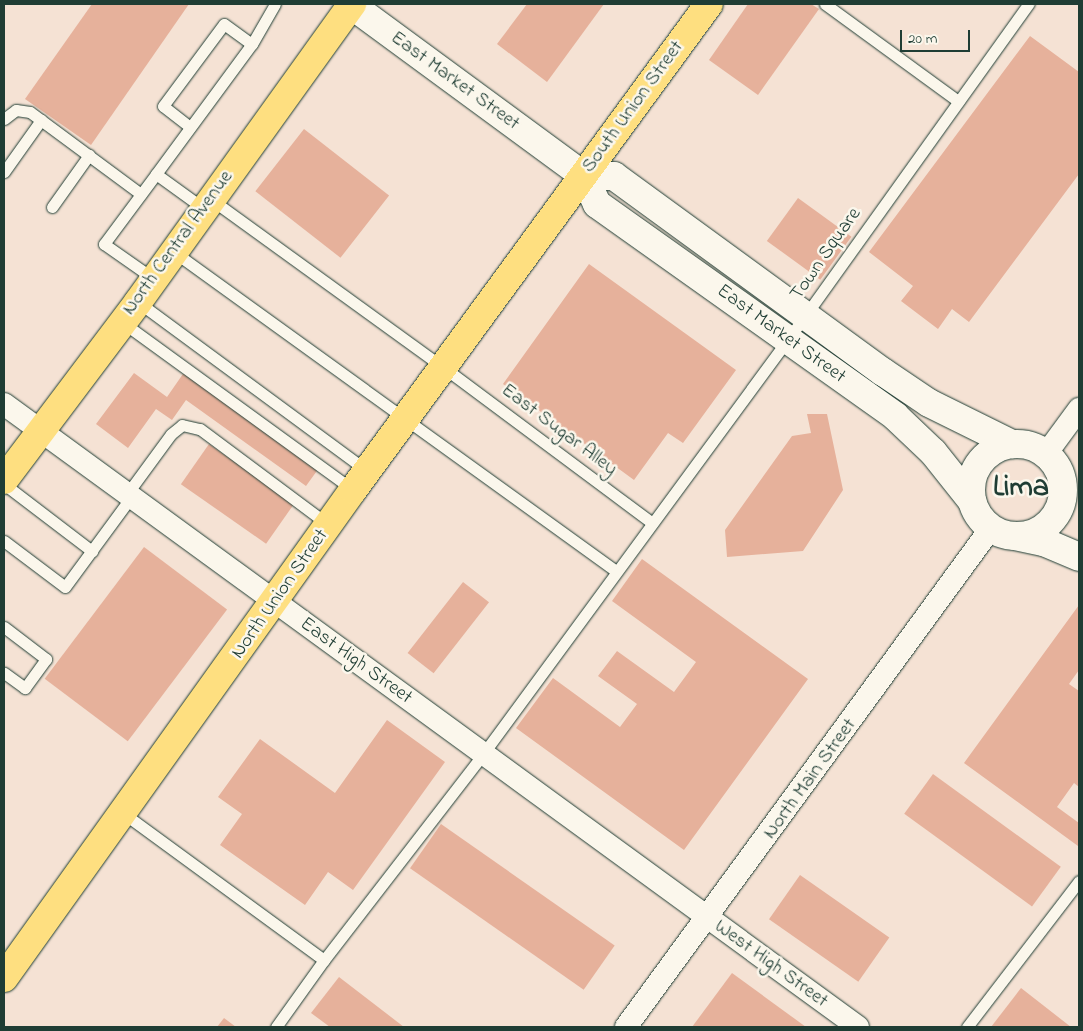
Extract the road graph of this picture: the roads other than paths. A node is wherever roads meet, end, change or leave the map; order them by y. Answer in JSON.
{"nodes":[{"id":1,"x":275,"y":4,"type":"edge"},
{"id":2,"x":351,"y":4,"type":"edge"},
{"id":3,"x":709,"y":4,"type":"edge"},
{"id":4,"x":825,"y":4,"type":"edge"},
{"id":5,"x":1028,"y":4,"type":"edge"},
{"id":6,"x":252,"y":44,"type":"junction"},
{"id":7,"x":958,"y":101,"type":"junction"},
{"id":8,"x":4,"y":119,"type":"edge"},
{"id":9,"x":41,"y":120,"type":"junction"},
{"id":10,"x":190,"y":126,"type":"junction"},
{"id":11,"x":89,"y":155,"type":"junction"},
{"id":12,"x":4,"y":172,"type":"edge"},
{"id":13,"x":156,"y":174,"type":"junction"},
{"id":14,"x":584,"y":176,"type":"junction"},
{"id":15,"x":141,"y":194,"type":"junction"},
{"id":16,"x":206,"y":204,"type":"junction"},
{"id":17,"x":52,"y":207,"type":"dead end"},
{"id":18,"x":558,"y":211,"type":"joint"},
{"id":19,"x":172,"y":250,"type":"junction"},
{"id":20,"x":154,"y":279,"type":"junction"},
{"id":21,"x":129,"y":311,"type":"junction"},
{"id":22,"x":804,"y":316,"type":"junction"},
{"id":23,"x":788,"y":338,"type":"junction"},
{"id":24,"x":443,"y":367,"type":"junction"},
{"id":25,"x":4,"y":404,"type":"edge"},
{"id":26,"x":1079,"y":409,"type":"edge"},
{"id":27,"x":407,"y":417,"type":"junction"},
{"id":28,"x":41,"y":431,"type":"junction"},
{"id":29,"x":1012,"y":444,"type":"junction"},
{"id":30,"x":1053,"y":463,"type":"junction"},
{"id":31,"x":4,"y":480,"type":"edge"},
{"id":32,"x":360,"y":480,"type":"junction"},
{"id":33,"x":4,"y":484,"type":"edge"},
{"id":34,"x":129,"y":496,"type":"junction"},
{"id":35,"x":1079,"y":498,"type":"edge"},
{"id":36,"x":972,"y":502,"type":"junction"},
{"id":37,"x":652,"y":523,"type":"junction"},
{"id":38,"x":329,"y":525,"type":"junction"},
{"id":39,"x":1002,"y":532,"type":"junction"},
{"id":40,"x":4,"y":541,"type":"edge"},
{"id":41,"x":92,"y":551,"type":"junction"},
{"id":42,"x":1079,"y":557,"type":"edge"},
{"id":43,"x":616,"y":570,"type":"junction"},
{"id":44,"x":275,"y":601,"type":"junction"},
{"id":45,"x":4,"y":627,"type":"edge"},
{"id":46,"x":4,"y":673,"type":"edge"},
{"id":47,"x":483,"y":754,"type":"junction"},
{"id":48,"x":123,"y":812,"type":"junction"},
{"id":49,"x":1079,"y":881,"type":"edge"},
{"id":50,"x":707,"y":918,"type":"junction"},
{"id":51,"x":324,"y":960,"type":"junction"},
{"id":52,"x":4,"y":978,"type":"edge"},
{"id":53,"x":276,"y":1027,"type":"edge"},
{"id":54,"x":626,"y":1027,"type":"edge"},
{"id":55,"x":858,"y":1027,"type":"edge"},
{"id":56,"x":967,"y":1027,"type":"edge"}],
"edges":[{"from":1,"to":6,"type":"lane"},
{"from":2,"to":14,"type":"street","name":"East Market Street"},
{"from":2,"to":16,"type":"main road","name":"North Central Avenue"},
{"from":3,"to":14,"type":"main road","name":"South Union Street"},
{"from":4,"to":7,"type":"lane"},
{"from":5,"to":7,"type":"lane","name":"Town Square"},
{"from":6,"to":10,"type":"lane"},
{"from":6,"to":10,"type":"lane"},
{"from":7,"to":22,"type":"lane","name":"Town Square"},
{"from":8,"to":9,"type":"lane"},
{"from":9,"to":11,"type":"lane"},
{"from":9,"to":12,"type":"lane"},
{"from":10,"to":13,"type":"lane"},
{"from":11,"to":15,"type":"lane"},
{"from":11,"to":17,"type":"lane"},
{"from":13,"to":15,"type":"lane"},
{"from":13,"to":16,"type":"lane","name":"East Sugar Alley"},
{"from":14,"to":18,"type":"main road","name":"South Union Street"},
{"from":14,"to":22,"type":"street","name":"East Market Street"},
{"from":14,"to":23,"type":"street","name":"East Market Street"},
{"from":15,"to":20,"type":"lane"},
{"from":16,"to":19,"type":"main road","name":"North Central Avenue"},
{"from":16,"to":24,"type":"lane","name":"East Sugar Alley"},
{"from":18,"to":24,"type":"main road","name":"North Union Street"},
{"from":19,"to":20,"type":"main road","name":"North Central Avenue"},
{"from":19,"to":27,"type":"lane"},
{"from":20,"to":21,"type":"main road","name":"North Central Avenue"},
{"from":21,"to":28,"type":"main road","name":"North Central Avenue"},
{"from":21,"to":32,"type":"lane"},
{"from":21,"to":32,"type":"lane"},
{"from":22,"to":23,"type":"lane","name":"Town Square"},
{"from":22,"to":29,"type":"street","name":"East Market Street"},
{"from":23,"to":36,"type":"street","name":"East Market Street"},
{"from":23,"to":37,"type":"lane","name":"Town Square"},
{"from":24,"to":27,"type":"main road","name":"North Union Street"},
{"from":24,"to":37,"type":"lane","name":"East Sugar Alley"},
{"from":25,"to":28,"type":"street","name":"East High Street"},
{"from":26,"to":30,"type":"street"},
{"from":27,"to":32,"type":"main road","name":"North Union Street"},
{"from":27,"to":43,"type":"lane"},
{"from":28,"to":31,"type":"main road","name":"North Central Avenue"},
{"from":28,"to":34,"type":"street","name":"East High Street"},
{"from":29,"to":30,"type":"street"},
{"from":29,"to":36,"type":"street"},
{"from":30,"to":35,"type":"street"},
{"from":30,"to":39,"type":"street"},
{"from":32,"to":38,"type":"main road","name":"North Union Street"},
{"from":33,"to":41,"type":"lane"},
{"from":34,"to":38,"type":"lane"},
{"from":34,"to":41,"type":"lane"},
{"from":34,"to":44,"type":"street","name":"East High Street"},
{"from":36,"to":39,"type":"street"},
{"from":37,"to":43,"type":"lane","name":"Town Square"},
{"from":38,"to":44,"type":"main road","name":"North Union Street"},
{"from":39,"to":42,"type":"street"},
{"from":39,"to":50,"type":"street","name":"North Main Street"},
{"from":40,"to":41,"type":"lane"},
{"from":43,"to":47,"type":"lane","name":"Town Square"},
{"from":44,"to":47,"type":"street","name":"East High Street"},
{"from":44,"to":48,"type":"main road","name":"North Union Street"},
{"from":45,"to":46,"type":"lane"},
{"from":47,"to":50,"type":"street","name":"East High Street"},
{"from":47,"to":51,"type":"lane","name":"Town Square"},
{"from":48,"to":51,"type":"lane"},
{"from":48,"to":52,"type":"main road","name":"North Union Street"},
{"from":49,"to":56,"type":"lane"},
{"from":50,"to":54,"type":"street","name":"North Main Street"},
{"from":50,"to":55,"type":"street","name":"West High Street"},
{"from":51,"to":53,"type":"lane","name":"Town Square"}]}
